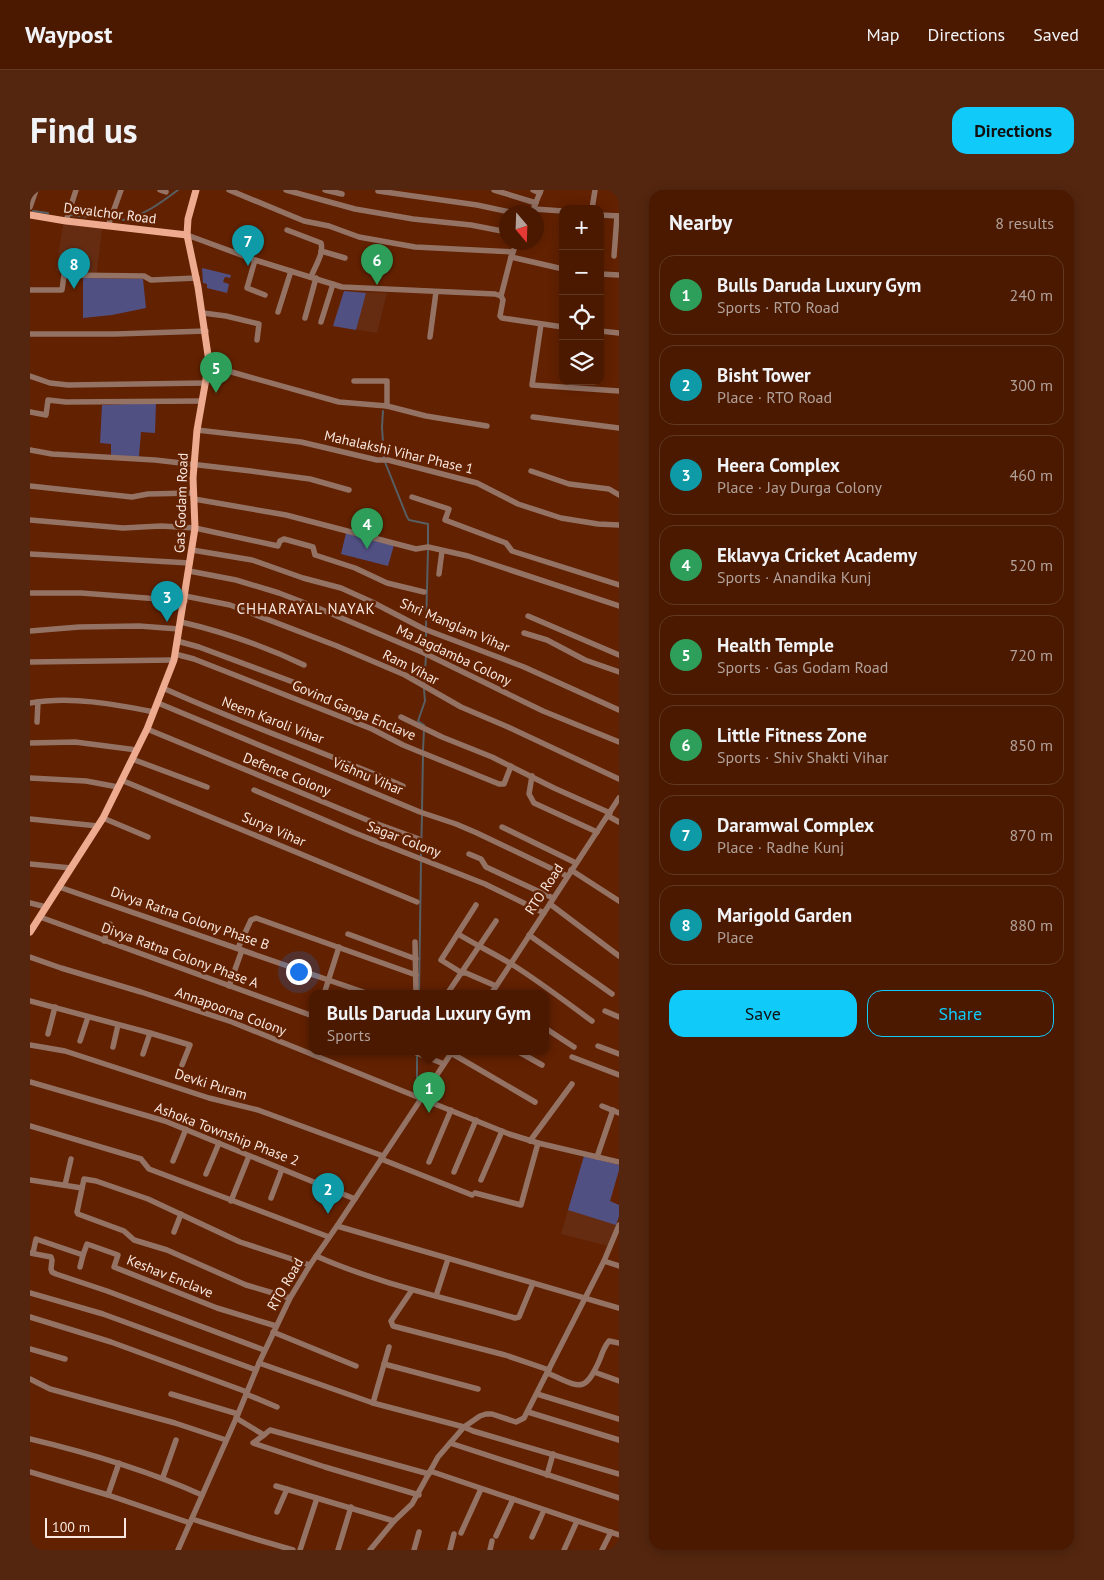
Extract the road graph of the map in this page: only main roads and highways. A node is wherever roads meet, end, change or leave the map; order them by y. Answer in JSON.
{"nodes":[{"id":1,"x":196,"y":190,"type":"edge"},
{"id":2,"x":30,"y":215,"type":"edge"},
{"id":3,"x":187,"y":235,"type":"junction"},
{"id":4,"x":30,"y":932,"type":"edge"}],
"edges":[{"from":1,"to":3,"type":"main road","name":"Gas Godam Road"},
{"from":2,"to":3,"type":"main road","name":"Devalchor Road"},
{"from":3,"to":4,"type":"main road","name":"Gas Godam Road"}]}
